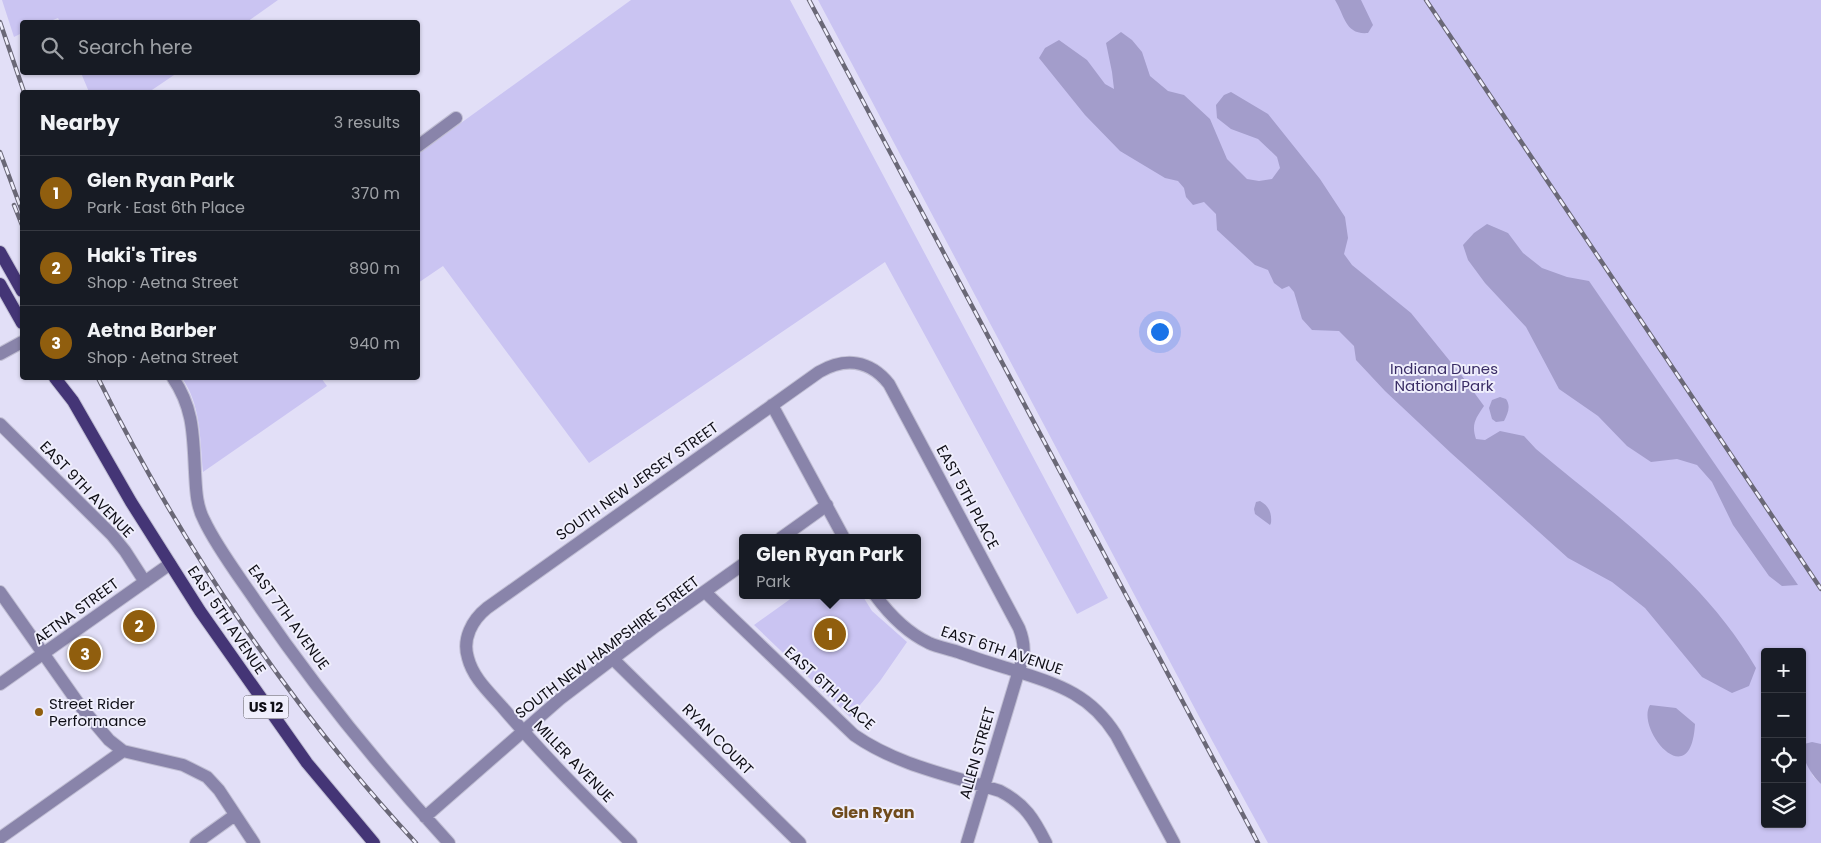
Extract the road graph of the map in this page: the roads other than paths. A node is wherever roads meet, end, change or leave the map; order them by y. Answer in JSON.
{"nodes":[{"id":1,"x":456,"y":118,"type":"dead end"},
{"id":2,"x":420,"y":145,"type":"edge"},
{"id":3,"x":0,"y":252,"type":"edge"},
{"id":4,"x":0,"y":284,"type":"edge"},
{"id":5,"x":20,"y":287,"type":"edge"},
{"id":6,"x":20,"y":319,"type":"edge"},
{"id":7,"x":20,"y":343,"type":"edge"},
{"id":8,"x":0,"y":354,"type":"edge"},
{"id":9,"x":849,"y":362,"type":"joint"},
{"id":10,"x":57,"y":380,"type":"edge"},
{"id":11,"x":67,"y":380,"type":"edge"},
{"id":12,"x":174,"y":380,"type":"edge"},
{"id":13,"x":73,"y":401,"type":"junction"},
{"id":14,"x":772,"y":405,"type":"junction"},
{"id":15,"x":0,"y":424,"type":"edge"},
{"id":16,"x":827,"y":505,"type":"junction"},
{"id":17,"x":787,"y":534,"type":"edge"},
{"id":18,"x":842,"y":534,"type":"edge"},
{"id":19,"x":170,"y":564,"type":"junction"},
{"id":20,"x":739,"y":567,"type":"edge"},
{"id":21,"x":145,"y":582,"type":"junction"},
{"id":22,"x":0,"y":592,"type":"edge"},
{"id":23,"x":705,"y":592,"type":"junction"},
{"id":24,"x":878,"y":599,"type":"edge"},
{"id":25,"x":466,"y":649,"type":"joint"},
{"id":26,"x":43,"y":654,"type":"junction"},
{"id":27,"x":613,"y":659,"type":"junction"},
{"id":28,"x":1018,"y":672,"type":"junction"},
{"id":29,"x":0,"y":684,"type":"edge"},
{"id":30,"x":522,"y":731,"type":"junction"},
{"id":31,"x":123,"y":751,"type":"junction"},
{"id":32,"x":984,"y":786,"type":"junction"},
{"id":33,"x":235,"y":815,"type":"junction"},
{"id":34,"x":425,"y":817,"type":"junction"},
{"id":35,"x":0,"y":838,"type":"edge"},
{"id":36,"x":196,"y":843,"type":"edge"},
{"id":37,"x":254,"y":843,"type":"edge"},
{"id":38,"x":374,"y":843,"type":"edge"},
{"id":39,"x":449,"y":843,"type":"edge"},
{"id":40,"x":631,"y":843,"type":"edge"},
{"id":41,"x":800,"y":843,"type":"edge"},
{"id":42,"x":968,"y":843,"type":"edge"},
{"id":43,"x":1046,"y":843,"type":"edge"},
{"id":44,"x":1174,"y":843,"type":"edge"}],
"edges":[{"from":1,"to":2,"type":"street"},
{"from":3,"to":5,"type":"main road"},
{"from":4,"to":6,"type":"main road"},
{"from":7,"to":8,"type":"street"},
{"from":9,"to":14,"type":"street","name":"SOUTH NEW JERSEY STREET"},
{"from":9,"to":28,"type":"street","name":"EAST 5TH PLACE"},
{"from":10,"to":13,"type":"main road","name":"EAST 5TH AVENUE","number":"US 12"},
{"from":11,"to":13,"type":"main road","name":"EAST 5TH AVENUE","number":"US 12"},
{"from":12,"to":34,"type":"street","name":"EAST 7TH AVENUE"},
{"from":13,"to":19,"type":"main road","name":"EAST 5TH AVENUE","number":"US 12"},
{"from":14,"to":16,"type":"street"},
{"from":14,"to":25,"type":"street","name":"SOUTH NEW JERSEY STREET"},
{"from":15,"to":21,"type":"street","name":"EAST 9TH AVENUE"},
{"from":16,"to":17,"type":"street"},
{"from":16,"to":18,"type":"street"},
{"from":19,"to":21,"type":"street","name":"AETNA STREET"},
{"from":19,"to":38,"type":"main road","name":"EAST 5TH AVENUE","number":"US 12"},
{"from":20,"to":23,"type":"street","name":"SOUTH NEW HAMPSHIRE STREET"},
{"from":21,"to":26,"type":"street","name":"AETNA STREET"},
{"from":22,"to":26,"type":"street"},
{"from":23,"to":27,"type":"street","name":"SOUTH NEW HAMPSHIRE STREET"},
{"from":23,"to":32,"type":"street","name":"EAST 6TH PLACE"},
{"from":24,"to":28,"type":"street","name":"EAST 6TH AVENUE"},
{"from":25,"to":30,"type":"street","name":"MILLER AVENUE"},
{"from":26,"to":29,"type":"street","name":"AETNA STREET"},
{"from":26,"to":31,"type":"street"},
{"from":27,"to":30,"type":"street","name":"SOUTH NEW HAMPSHIRE STREET"},
{"from":27,"to":41,"type":"street","name":"RYAN COURT"},
{"from":28,"to":32,"type":"street","name":"ALLEN STREET"},
{"from":28,"to":44,"type":"street","name":"EAST 6TH AVENUE"},
{"from":30,"to":34,"type":"street","name":"SOUTH NEW HAMPSHIRE STREET"},
{"from":30,"to":40,"type":"street","name":"MILLER AVENUE"},
{"from":31,"to":33,"type":"street"},
{"from":31,"to":35,"type":"street"},
{"from":32,"to":42,"type":"street","name":"ALLEN STREET"},
{"from":32,"to":43,"type":"street","name":"EAST 6TH PLACE"},
{"from":33,"to":36,"type":"street"},
{"from":33,"to":37,"type":"street"},
{"from":34,"to":39,"type":"street","name":"EAST 7TH AVENUE"}]}
